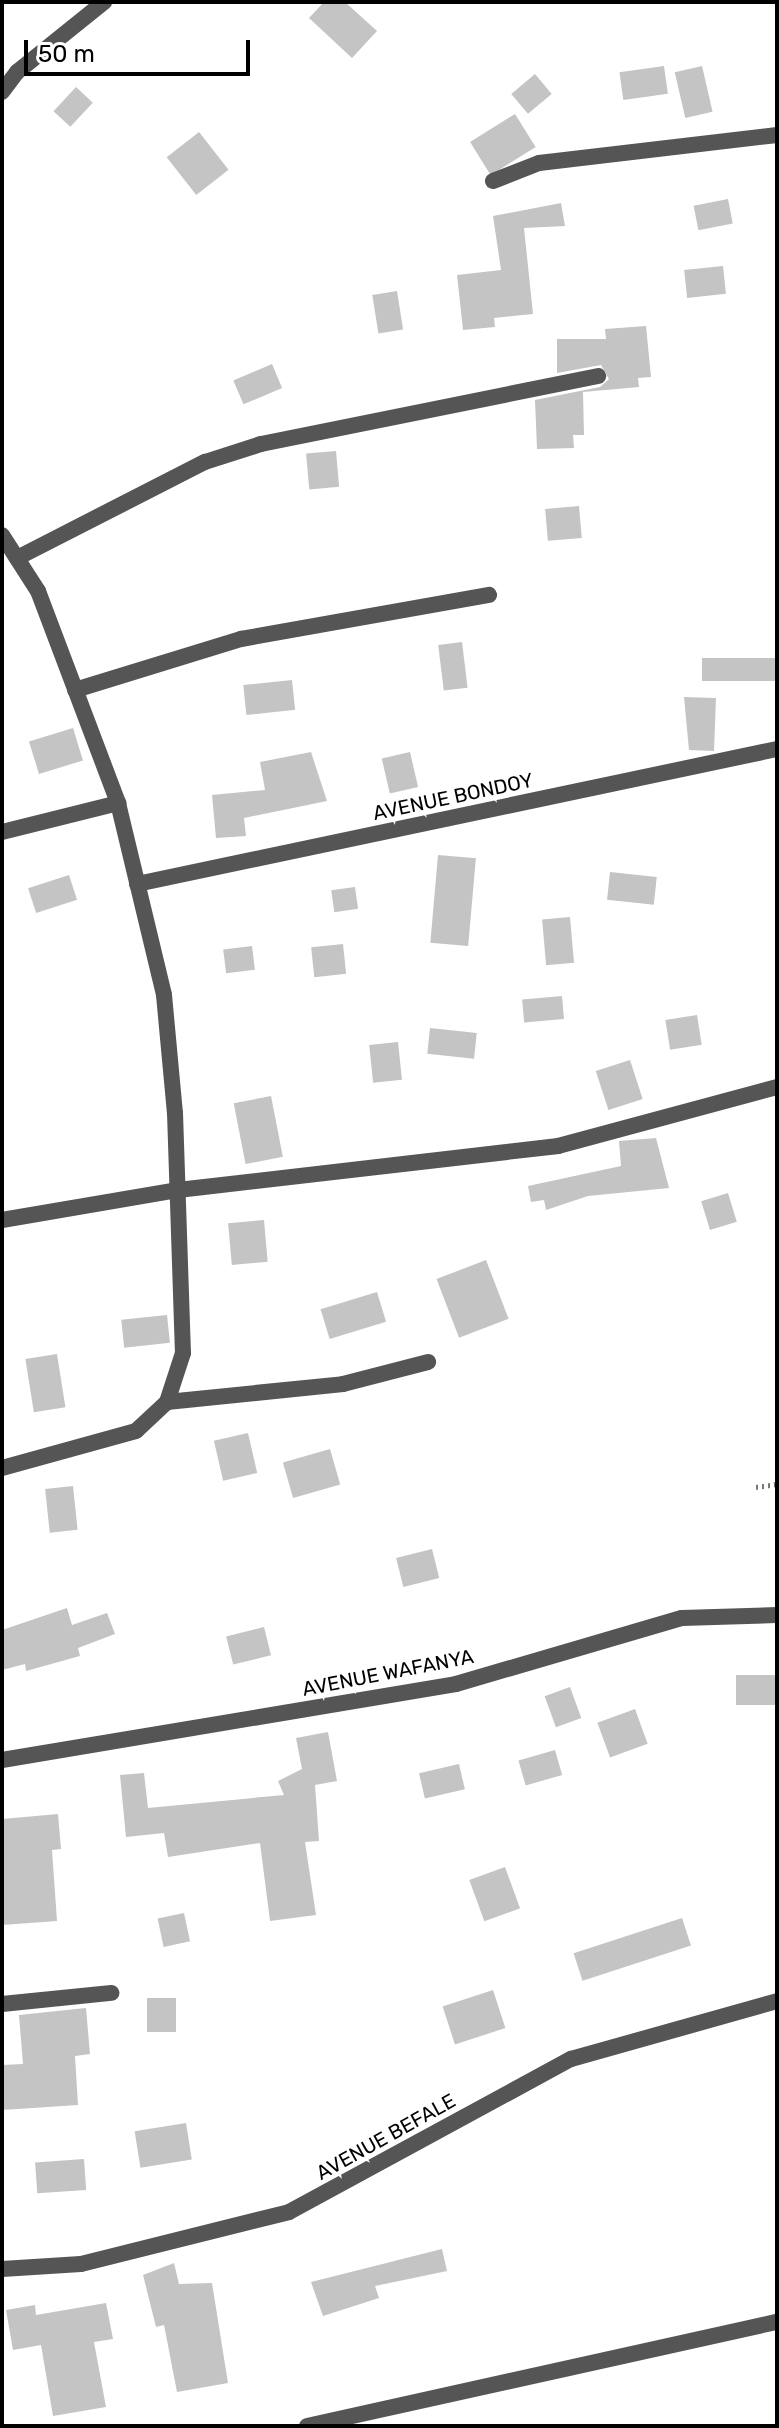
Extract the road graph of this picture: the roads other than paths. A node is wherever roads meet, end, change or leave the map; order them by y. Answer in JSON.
{"nodes":[{"id":1,"x":104,"y":2,"type":"edge"},
{"id":2,"x":2,"y":92,"type":"edge"},
{"id":3,"x":777,"y":135,"type":"edge"},
{"id":4,"x":493,"y":181,"type":"dead end"},
{"id":5,"x":598,"y":376,"type":"dead end"},
{"id":6,"x":2,"y":535,"type":"edge"},
{"id":7,"x":17,"y":558,"type":"junction"},
{"id":8,"x":489,"y":595,"type":"dead end"},
{"id":9,"x":75,"y":690,"type":"junction"},
{"id":10,"x":777,"y":749,"type":"edge"},
{"id":11,"x":118,"y":803,"type":"junction"},
{"id":12,"x":2,"y":832,"type":"edge"},
{"id":13,"x":137,"y":884,"type":"junction"},
{"id":14,"x":777,"y":1087,"type":"edge"},
{"id":15,"x":178,"y":1190,"type":"junction"},
{"id":16,"x":2,"y":1220,"type":"edge"},
{"id":17,"x":428,"y":1362,"type":"dead end"},
{"id":18,"x":167,"y":1402,"type":"junction"},
{"id":19,"x":2,"y":1468,"type":"edge"},
{"id":20,"x":777,"y":1615,"type":"edge"},
{"id":21,"x":2,"y":1760,"type":"edge"},
{"id":22,"x":111,"y":1993,"type":"dead end"},
{"id":23,"x":777,"y":2001,"type":"edge"},
{"id":24,"x":2,"y":2004,"type":"edge"},
{"id":25,"x":2,"y":2269,"type":"edge"},
{"id":26,"x":777,"y":2322,"type":"edge"},
{"id":27,"x":307,"y":2426,"type":"edge"}],
"edges":[{"from":1,"to":2,"type":"street"},
{"from":3,"to":4,"type":"street"},
{"from":5,"to":7,"type":"street"},
{"from":6,"to":7,"type":"street"},
{"from":7,"to":9,"type":"street"},
{"from":8,"to":9,"type":"street"},
{"from":9,"to":11,"type":"street"},
{"from":10,"to":13,"type":"street","name":"AVENUE BONDOY"},
{"from":11,"to":12,"type":"street"},
{"from":11,"to":13,"type":"street"},
{"from":13,"to":15,"type":"street"},
{"from":14,"to":15,"type":"street"},
{"from":15,"to":16,"type":"street"},
{"from":15,"to":18,"type":"street"},
{"from":17,"to":18,"type":"street"},
{"from":18,"to":19,"type":"street"},
{"from":20,"to":21,"type":"street","name":"AVENUE WAFANYA"},
{"from":22,"to":24,"type":"street"},
{"from":23,"to":25,"type":"street","name":"AVENUE BEFALE"},
{"from":26,"to":27,"type":"street"}]}
